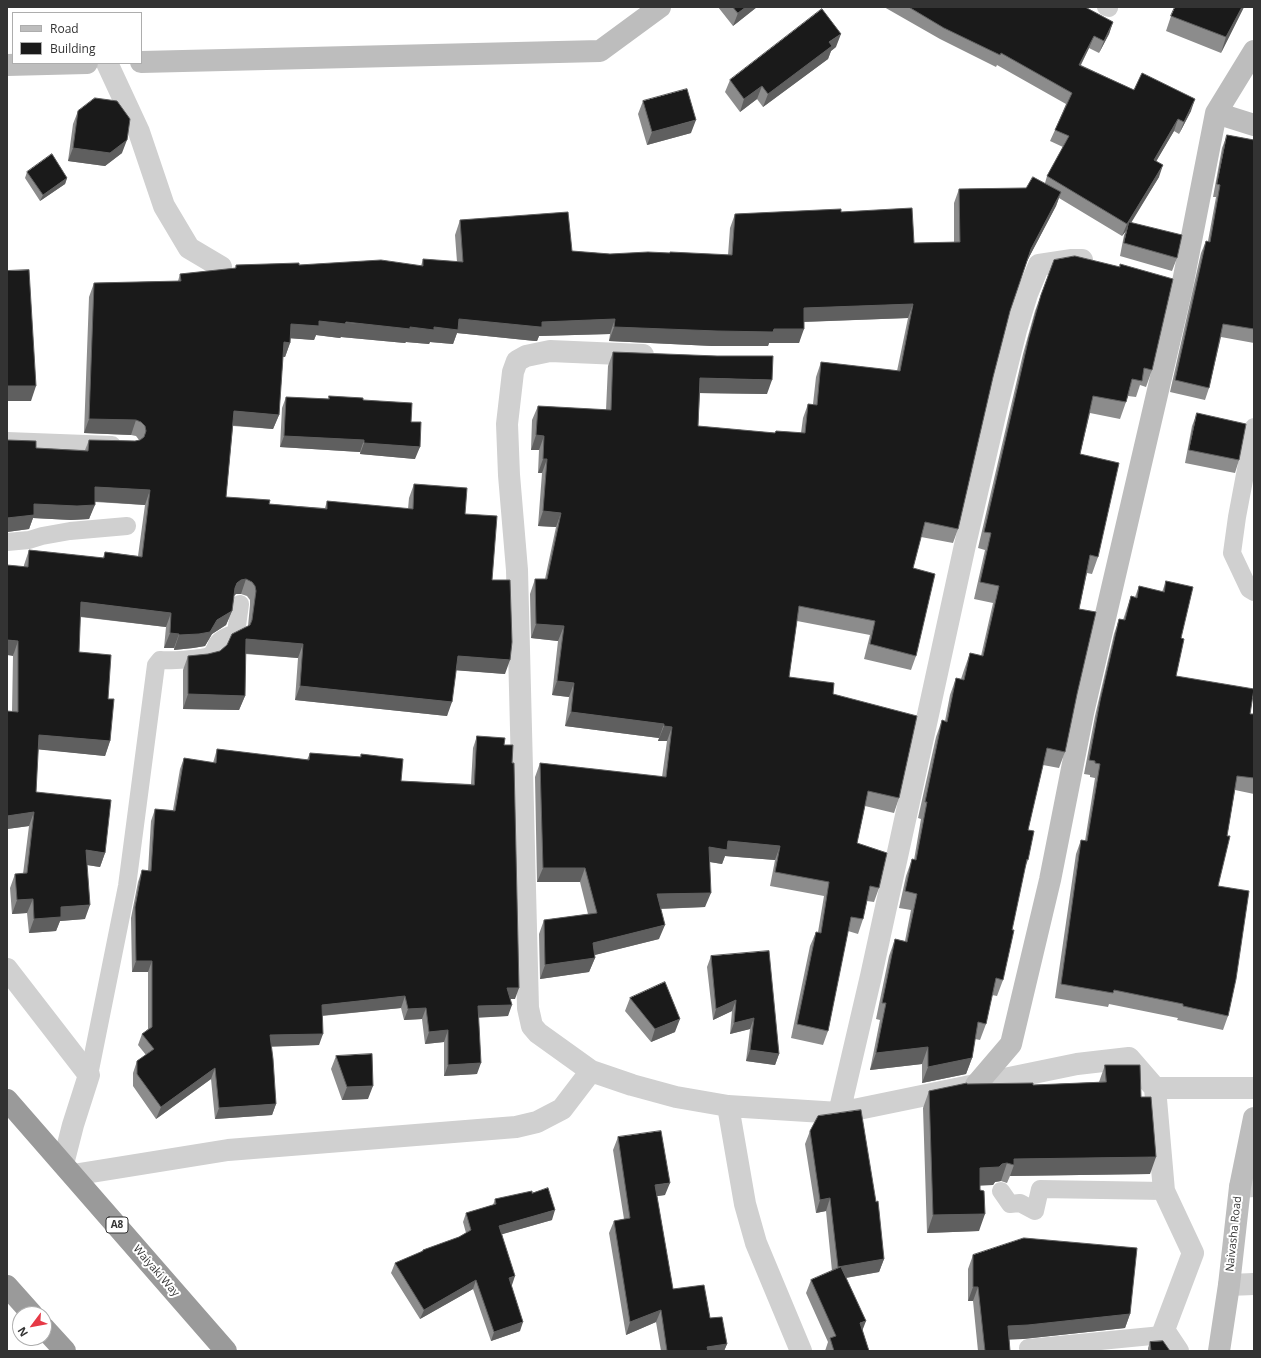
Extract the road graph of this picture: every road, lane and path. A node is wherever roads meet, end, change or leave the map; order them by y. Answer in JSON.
{"nodes":[{"id":1,"x":660,"y":7,"type":"edge"},
{"id":2,"x":1254,"y":51,"type":"edge"},
{"id":3,"x":142,"y":62,"type":"edge"},
{"id":4,"x":47,"y":64,"type":"edge"},
{"id":5,"x":107,"y":64,"type":"edge"},
{"id":6,"x":7,"y":65,"type":"edge"},
{"id":7,"x":1216,"y":113,"type":"junction"},
{"id":8,"x":1254,"y":125,"type":"edge"},
{"id":9,"x":1100,"y":264,"type":"edge"},
{"id":10,"x":221,"y":267,"type":"dead end"},
{"id":11,"x":1160,"y":281,"type":"edge"},
{"id":12,"x":1182,"y":287,"type":"junction"},
{"id":13,"x":661,"y":356,"type":"edge"},
{"id":14,"x":1254,"y":428,"type":"edge"},
{"id":15,"x":7,"y":442,"type":"edge"},
{"id":16,"x":130,"y":446,"type":"edge"},
{"id":17,"x":127,"y":526,"type":"dead end"},
{"id":18,"x":7,"y":542,"type":"edge"},
{"id":19,"x":1254,"y":592,"type":"edge"},
{"id":20,"x":240,"y":604,"type":"dead end"},
{"id":21,"x":7,"y":969,"type":"edge"},
{"id":22,"x":591,"y":1071,"type":"junction"},
{"id":23,"x":89,"y":1074,"type":"junction"},
{"id":24,"x":976,"y":1085,"type":"junction"},
{"id":25,"x":1155,"y":1088,"type":"junction"},
{"id":26,"x":1254,"y":1088,"type":"edge"},
{"id":27,"x":7,"y":1100,"type":"edge"},
{"id":28,"x":728,"y":1106,"type":"junction"},
{"id":29,"x":839,"y":1113,"type":"junction"},
{"id":30,"x":1254,"y":1118,"type":"edge"},
{"id":31,"x":68,"y":1170,"type":"junction"},
{"id":32,"x":1247,"y":1186,"type":"edge"},
{"id":33,"x":1164,"y":1190,"type":"junction"},
{"id":34,"x":1001,"y":1191,"type":"dead end"},
{"id":35,"x":1254,"y":1284,"type":"edge"},
{"id":36,"x":1229,"y":1285,"type":"junction"},
{"id":37,"x":7,"y":1286,"type":"edge"},
{"id":38,"x":25,"y":1306,"type":"edge"},
{"id":39,"x":1162,"y":1335,"type":"junction"},
{"id":40,"x":52,"y":1337,"type":"edge"},
{"id":41,"x":1028,"y":1348,"type":"dead end"},
{"id":42,"x":65,"y":1351,"type":"edge"},
{"id":43,"x":226,"y":1351,"type":"edge"},
{"id":44,"x":801,"y":1351,"type":"edge"},
{"id":45,"x":1178,"y":1351,"type":"edge"},
{"id":46,"x":1219,"y":1351,"type":"edge"}],
"edges":[{"from":1,"to":3,"type":"street"},
{"from":2,"to":7,"type":"street"},
{"from":4,"to":6,"type":"street"},
{"from":5,"to":10,"type":"street"},
{"from":7,"to":8,"type":"street"},
{"from":7,"to":12,"type":"street"},
{"from":9,"to":29,"type":"street"},
{"from":11,"to":12,"type":"street"},
{"from":12,"to":24,"type":"street"},
{"from":13,"to":22,"type":"street"},
{"from":14,"to":19,"type":"lane"},
{"from":15,"to":16,"type":"lane"},
{"from":17,"to":18,"type":"lane"},
{"from":20,"to":23,"type":"lane"},
{"from":21,"to":23,"type":"street"},
{"from":22,"to":28,"type":"street"},
{"from":22,"to":31,"type":"street"},
{"from":23,"to":31,"type":"street"},
{"from":24,"to":25,"type":"street"},
{"from":24,"to":29,"type":"street"},
{"from":25,"to":26,"type":"street"},
{"from":25,"to":33,"type":"street"},
{"from":27,"to":31,"type":"highway","name":"Waiyaki Way","number":"A8"},
{"from":28,"to":29,"type":"street"},
{"from":28,"to":44,"type":"street"},
{"from":30,"to":32,"type":"street","name":"Naivasha Road"},
{"from":31,"to":43,"type":"highway","name":"Waiyaki Way","number":"A8"},
{"from":32,"to":36,"type":"street","name":"Naivasha Road"},
{"from":33,"to":34,"type":"lane"},
{"from":33,"to":39,"type":"street"},
{"from":35,"to":36,"type":"street"},
{"from":36,"to":46,"type":"street","name":"Naivasha Road"},
{"from":37,"to":38,"type":"highway"},
{"from":39,"to":41,"type":"lane"},
{"from":39,"to":45,"type":"street"},
{"from":40,"to":42,"type":"highway"}]}
